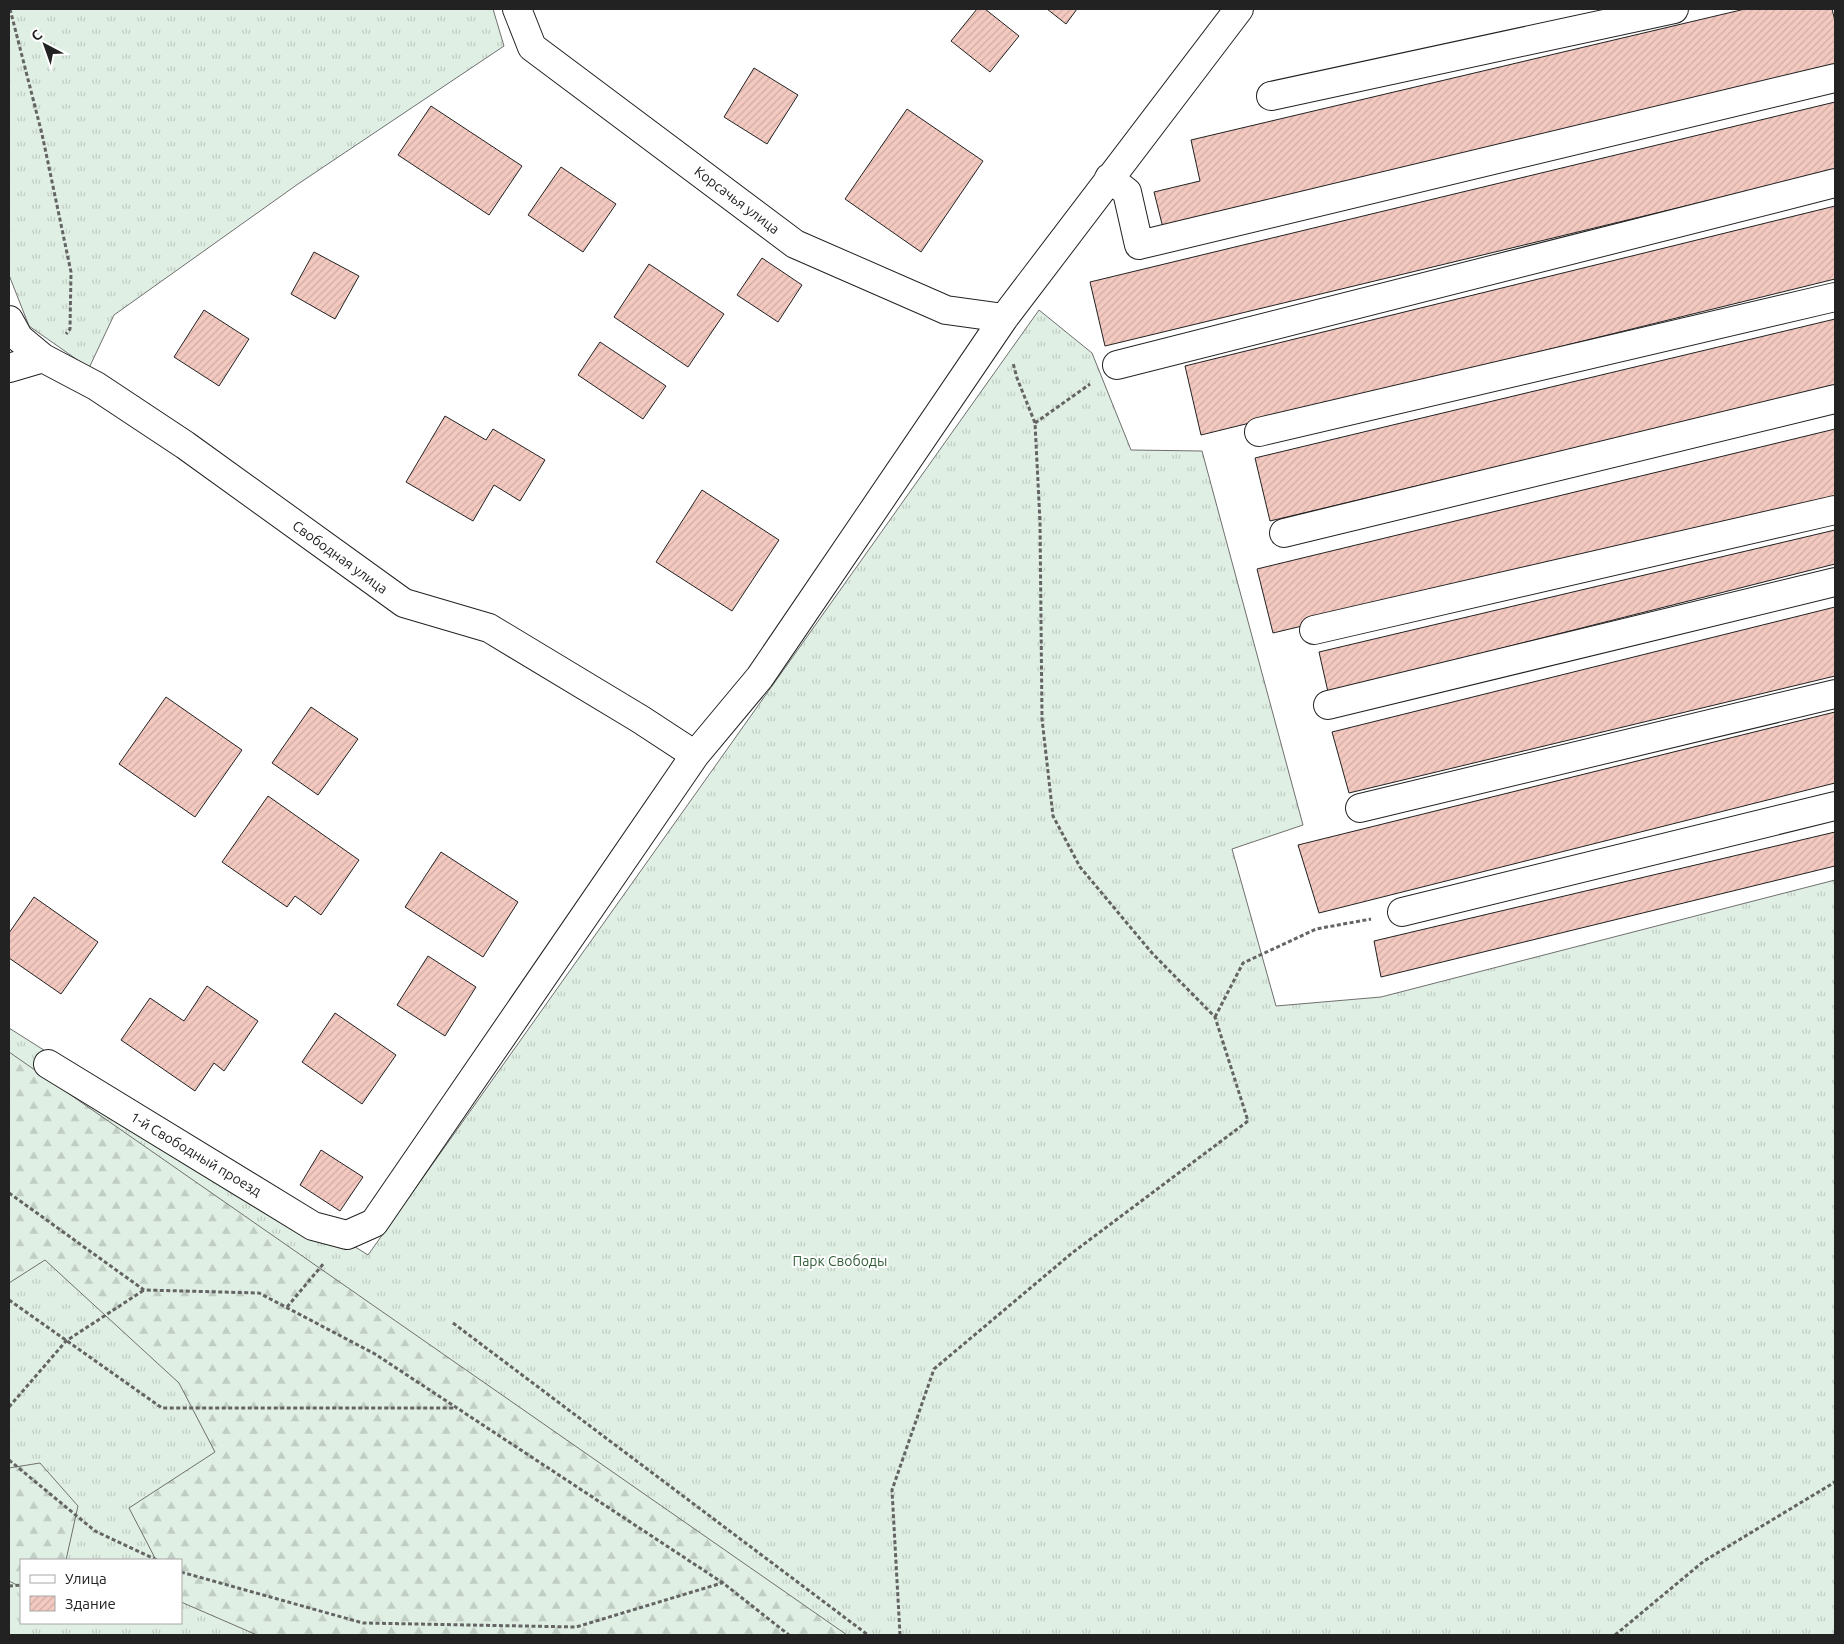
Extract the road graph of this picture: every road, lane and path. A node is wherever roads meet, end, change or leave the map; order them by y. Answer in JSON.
{"nodes":[{"id":1,"x":10,"y":9,"type":"edge"},
{"id":2,"x":517,"y":9,"type":"edge"},
{"id":3,"x":1239,"y":9,"type":"edge"},
{"id":4,"x":1674,"y":9,"type":"edge"},
{"id":5,"x":1835,"y":78,"type":"edge"},
{"id":6,"x":1271,"y":96,"type":"dead end"},
{"id":7,"x":1110,"y":178,"type":"junction"},
{"id":8,"x":1835,"y":183,"type":"edge"},
{"id":9,"x":1835,"y":297,"type":"edge"},
{"id":10,"x":1004,"y":318,"type":"junction"},
{"id":11,"x":9,"y":320,"type":"edge"},
{"id":12,"x":44,"y":358,"type":"junction"},
{"id":13,"x":1117,"y":365,"type":"joint"},
{"id":14,"x":9,"y":368,"type":"edge"},
{"id":15,"x":1835,"y":399,"type":"edge"},
{"id":16,"x":1035,"y":423,"type":"junction"},
{"id":17,"x":1259,"y":432,"type":"dead end"},
{"id":18,"x":1835,"y":510,"type":"edge"},
{"id":19,"x":1284,"y":532,"type":"dead end"},
{"id":20,"x":1835,"y":582,"type":"edge"},
{"id":21,"x":1314,"y":630,"type":"dead end"},
{"id":22,"x":1835,"y":694,"type":"edge"},
{"id":23,"x":1328,"y":705,"type":"dead end"},
{"id":24,"x":695,"y":755,"type":"junction"},
{"id":25,"x":1835,"y":806,"type":"edge"},
{"id":26,"x":1360,"y":808,"type":"dead end"},
{"id":27,"x":1402,"y":912,"type":"joint"},
{"id":28,"x":1215,"y":1017,"type":"junction"},
{"id":29,"x":48,"y":1064,"type":"dead end"},
{"id":30,"x":9,"y":1193,"type":"edge"},
{"id":31,"x":347,"y":1235,"type":"junction"},
{"id":32,"x":144,"y":1290,"type":"junction"},
{"id":33,"x":9,"y":1300,"type":"edge"},
{"id":34,"x":288,"y":1307,"type":"junction"},
{"id":35,"x":453,"y":1323,"type":"dead end"},
{"id":36,"x":66,"y":1341,"type":"junction"},
{"id":37,"x":9,"y":1407,"type":"edge"},
{"id":38,"x":458,"y":1408,"type":"junction"},
{"id":39,"x":9,"y":1460,"type":"edge"},
{"id":40,"x":1835,"y":1482,"type":"edge"},
{"id":41,"x":155,"y":1559,"type":"edge"},
{"id":42,"x":182,"y":1572,"type":"edge"},
{"id":43,"x":723,"y":1583,"type":"junction"},
{"id":44,"x":789,"y":1635,"type":"edge"},
{"id":45,"x":868,"y":1635,"type":"edge"},
{"id":46,"x":900,"y":1635,"type":"edge"},
{"id":47,"x":1615,"y":1635,"type":"edge"}],
"edges":[{"from":1,"to":12,"type":"path"},
{"from":2,"to":10,"type":"street","name":"Корсачья улица"},
{"from":3,"to":7,"type":"street"},
{"from":4,"to":6,"type":"street"},
{"from":5,"to":7,"type":"street"},
{"from":7,"to":10,"type":"street"},
{"from":8,"to":13,"type":"street"},
{"from":9,"to":17,"type":"street"},
{"from":10,"to":16,"type":"path"},
{"from":10,"to":24,"type":"street"},
{"from":11,"to":12,"type":"street","name":"Свободная улица"},
{"from":12,"to":14,"type":"street"},
{"from":12,"to":24,"type":"street","name":"Свободная улица"},
{"from":13,"to":16,"type":"path"},
{"from":15,"to":19,"type":"street"},
{"from":16,"to":28,"type":"path"},
{"from":18,"to":21,"type":"street"},
{"from":20,"to":23,"type":"street"},
{"from":22,"to":26,"type":"street"},
{"from":24,"to":31,"type":"street"},
{"from":25,"to":27,"type":"street"},
{"from":27,"to":28,"type":"path"},
{"from":28,"to":46,"type":"path"},
{"from":29,"to":31,"type":"street","name":"1-й Свободный проезд"},
{"from":30,"to":32,"type":"path"},
{"from":31,"to":34,"type":"path"},
{"from":32,"to":34,"type":"path"},
{"from":32,"to":36,"type":"path"},
{"from":33,"to":36,"type":"path"},
{"from":34,"to":38,"type":"path"},
{"from":35,"to":45,"type":"path"},
{"from":36,"to":37,"type":"path"},
{"from":36,"to":38,"type":"path"},
{"from":38,"to":43,"type":"path"},
{"from":39,"to":41,"type":"path"},
{"from":40,"to":47,"type":"path"},
{"from":42,"to":43,"type":"path"},
{"from":43,"to":44,"type":"path"}]}
